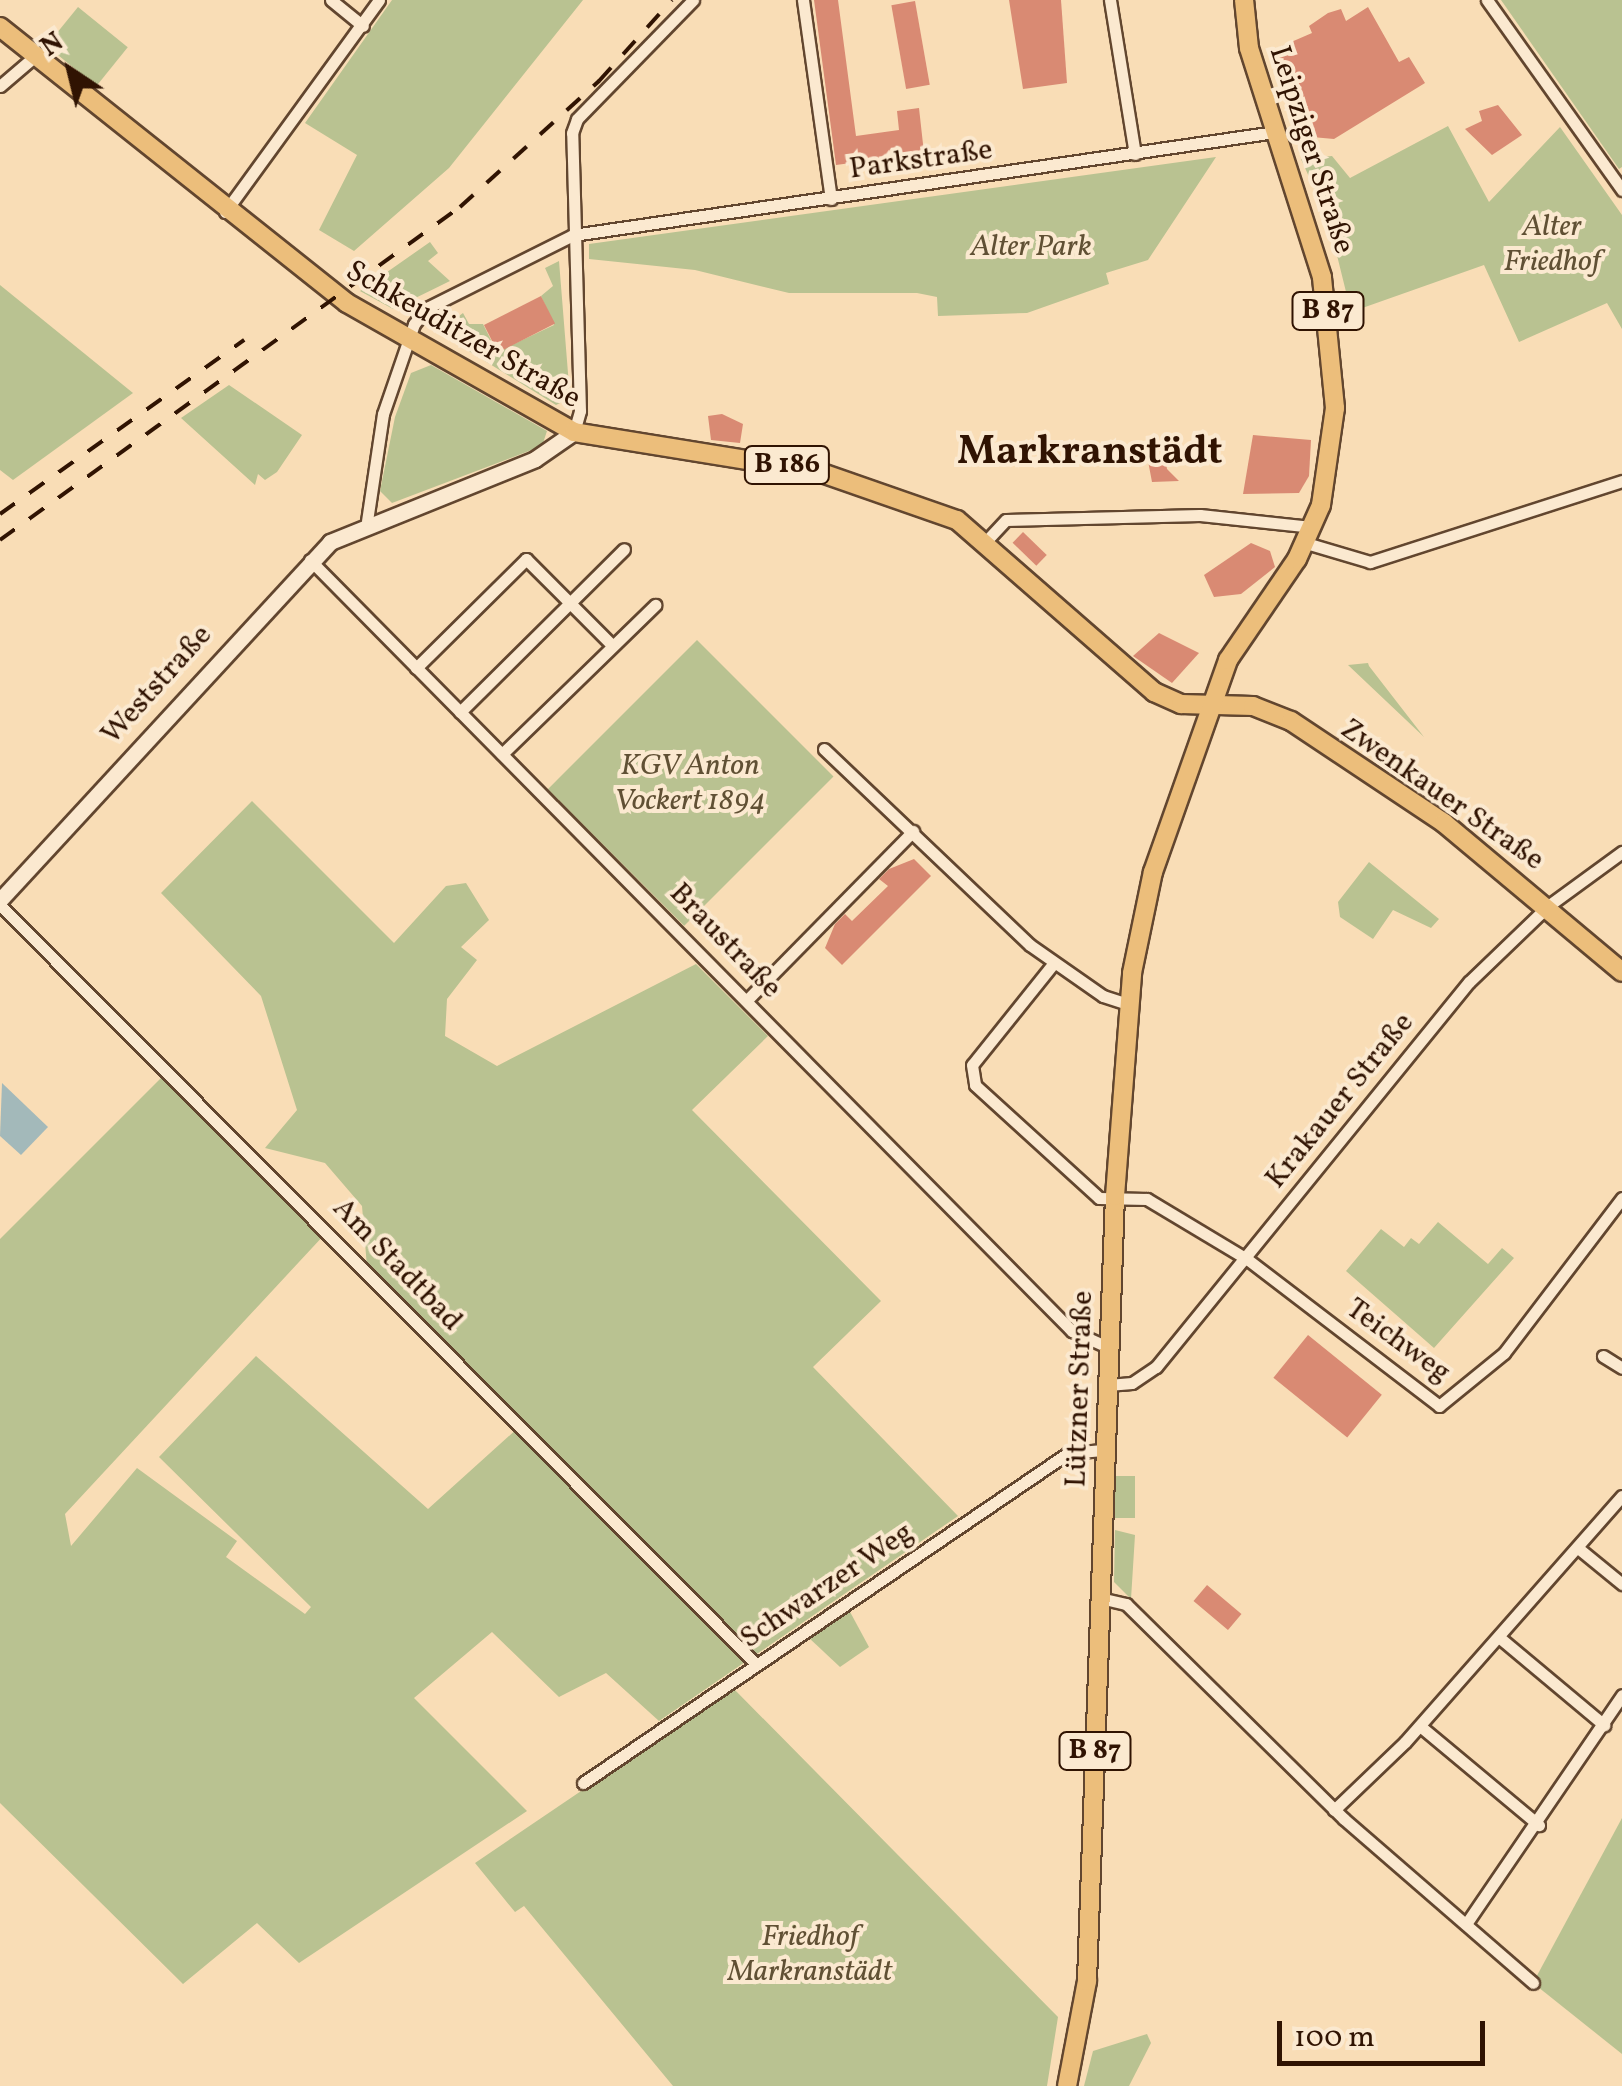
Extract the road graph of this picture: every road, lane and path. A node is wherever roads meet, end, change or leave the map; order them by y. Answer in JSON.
{"nodes":[{"id":1,"x":330,"y":0,"type":"edge"},
{"id":2,"x":379,"y":0,"type":"edge"},
{"id":3,"x":694,"y":0,"type":"edge"},
{"id":4,"x":803,"y":0,"type":"edge"},
{"id":5,"x":1110,"y":0,"type":"edge"},
{"id":6,"x":1244,"y":0,"type":"edge"},
{"id":7,"x":1487,"y":0,"type":"edge"},
{"id":8,"x":363,"y":26,"type":"junction"},
{"id":9,"x":0,"y":27,"type":"edge"},
{"id":10,"x":34,"y":57,"type":"junction"},
{"id":11,"x":0,"y":86,"type":"edge"},
{"id":12,"x":1275,"y":132,"type":"junction"},
{"id":13,"x":1135,"y":154,"type":"junction"},
{"id":14,"x":1621,"y":188,"type":"edge"},
{"id":15,"x":831,"y":199,"type":"junction"},
{"id":16,"x":225,"y":212,"type":"junction"},
{"id":17,"x":573,"y":235,"type":"junction"},
{"id":18,"x":406,"y":334,"type":"junction"},
{"id":19,"x":574,"y":432,"type":"junction"},
{"id":20,"x":1622,"y":481,"type":"edge"},
{"id":21,"x":367,"y":521,"type":"junction"},
{"id":22,"x":1309,"y":535,"type":"junction"},
{"id":23,"x":988,"y":539,"type":"junction"},
{"id":24,"x":624,"y":549,"type":"dead end"},
{"id":25,"x":310,"y":560,"type":"junction"},
{"id":26,"x":570,"y":602,"type":"junction"},
{"id":27,"x":654,"y":605,"type":"dead end"},
{"id":28,"x":612,"y":645,"type":"junction"},
{"id":29,"x":416,"y":668,"type":"junction"},
{"id":30,"x":1211,"y":704,"type":"junction"},
{"id":31,"x":460,"y":712,"type":"junction"},
{"id":32,"x":824,"y":749,"type":"dead end"},
{"id":33,"x":502,"y":754,"type":"junction"},
{"id":34,"x":913,"y":831,"type":"junction"},
{"id":35,"x":1622,"y":852,"type":"edge"},
{"id":36,"x":0,"y":902,"type":"edge"},
{"id":37,"x":1548,"y":906,"type":"junction"},
{"id":38,"x":1053,"y":964,"type":"junction"},
{"id":39,"x":1622,"y":972,"type":"edge"},
{"id":40,"x":747,"y":1000,"type":"junction"},
{"id":41,"x":1128,"y":1004,"type":"junction"},
{"id":42,"x":1115,"y":1196,"type":"junction"},
{"id":43,"x":1622,"y":1198,"type":"edge"},
{"id":44,"x":1247,"y":1259,"type":"junction"},
{"id":45,"x":1110,"y":1348,"type":"junction"},
{"id":46,"x":1604,"y":1356,"type":"dead end"},
{"id":47,"x":1622,"y":1368,"type":"edge"},
{"id":48,"x":1108,"y":1385,"type":"junction"},
{"id":49,"x":1106,"y":1450,"type":"junction"},
{"id":50,"x":1622,"y":1496,"type":"edge"},
{"id":51,"x":1578,"y":1548,"type":"junction"},
{"id":52,"x":1622,"y":1584,"type":"edge"},
{"id":53,"x":1100,"y":1598,"type":"junction"},
{"id":54,"x":1500,"y":1638,"type":"junction"},
{"id":55,"x":756,"y":1664,"type":"junction"},
{"id":56,"x":1622,"y":1695,"type":"edge"},
{"id":57,"x":1604,"y":1725,"type":"junction"},
{"id":58,"x":1420,"y":1726,"type":"junction"},
{"id":59,"x":582,"y":1783,"type":"dead end"},
{"id":60,"x":1330,"y":1805,"type":"junction"},
{"id":61,"x":1539,"y":1826,"type":"junction"},
{"id":62,"x":1466,"y":1924,"type":"junction"},
{"id":63,"x":1533,"y":1983,"type":"dead end"},
{"id":64,"x":1067,"y":2086,"type":"edge"}],
"edges":[{"from":1,"to":8,"type":"street"},
{"from":2,"to":8,"type":"street"},
{"from":3,"to":17,"type":"street"},
{"from":4,"to":15,"type":"street"},
{"from":5,"to":13,"type":"street"},
{"from":6,"to":12,"type":"main road","name":"Leipziger Straße","number":"B 87"},
{"from":7,"to":14,"type":"street"},
{"from":8,"to":16,"type":"street"},
{"from":9,"to":10,"type":"main road","name":"Schkeuditzer Straße","number":"B 186"},
{"from":10,"to":11,"type":"street"},
{"from":10,"to":16,"type":"main road","name":"Schkeuditzer Straße","number":"B 186"},
{"from":12,"to":13,"type":"street","name":"Parkstraße"},
{"from":12,"to":22,"type":"main road","name":"Leipziger Straße","number":"B 87"},
{"from":13,"to":15,"type":"street","name":"Parkstraße"},
{"from":15,"to":17,"type":"street","name":"Parkstraße"},
{"from":16,"to":18,"type":"main road","name":"Schkeuditzer Straße","number":"B 186"},
{"from":17,"to":18,"type":"street","name":"Parkstraße"},
{"from":17,"to":19,"type":"street"},
{"from":18,"to":19,"type":"main road","name":"Schkeuditzer Straße","number":"B 186"},
{"from":18,"to":21,"type":"street"},
{"from":19,"to":21,"type":"main road","name":"Weststraße"},
{"from":19,"to":23,"type":"main road","name":"Schkeuditzer Straße","number":"B 186"},
{"from":20,"to":22,"type":"street"},
{"from":21,"to":25,"type":"main road","name":"Weststraße"},
{"from":22,"to":23,"type":"street"},
{"from":22,"to":30,"type":"main road","name":"Leipziger Straße","number":"B 87"},
{"from":23,"to":30,"type":"main road","name":"Schkeuditzer Straße","number":"B 186"},
{"from":24,"to":26,"type":"street"},
{"from":25,"to":29,"type":"street","name":"Braustraße"},
{"from":25,"to":36,"type":"main road","name":"Weststraße"},
{"from":26,"to":28,"type":"street"},
{"from":26,"to":29,"type":"street"},
{"from":26,"to":31,"type":"street"},
{"from":27,"to":28,"type":"street"},
{"from":28,"to":33,"type":"street"},
{"from":29,"to":31,"type":"street","name":"Braustraße"},
{"from":30,"to":37,"type":"main road","name":"Zwenkauer Straße","number":"B 186"},
{"from":30,"to":41,"type":"main road","name":"Lützner Straße","number":"B 87"},
{"from":31,"to":33,"type":"street","name":"Braustraße"},
{"from":32,"to":34,"type":"street"},
{"from":33,"to":40,"type":"street","name":"Braustraße"},
{"from":34,"to":38,"type":"street"},
{"from":34,"to":40,"type":"street"},
{"from":35,"to":37,"type":"street","name":"Krakauer Straße"},
{"from":36,"to":55,"type":"street","name":"Am Stadtbad"},
{"from":37,"to":39,"type":"main road","name":"Zwenkauer Straße","number":"B 186"},
{"from":37,"to":44,"type":"street","name":"Krakauer Straße"},
{"from":38,"to":41,"type":"street"},
{"from":38,"to":42,"type":"street"},
{"from":40,"to":45,"type":"street","name":"Braustraße"},
{"from":41,"to":42,"type":"main road","name":"Lützner Straße","number":"B 87"},
{"from":42,"to":44,"type":"street"},
{"from":42,"to":45,"type":"main road","name":"Lützner Straße","number":"B 87"},
{"from":43,"to":44,"type":"street","name":"Teichweg"},
{"from":44,"to":48,"type":"street","name":"Krakauer Straße"},
{"from":45,"to":48,"type":"main road","name":"Lützner Straße","number":"B 87"},
{"from":46,"to":47,"type":"street"},
{"from":48,"to":49,"type":"main road","name":"Lützner Straße","number":"B 87"},
{"from":49,"to":53,"type":"main road","name":"Lützner Straße","number":"B 87"},
{"from":49,"to":55,"type":"street","name":"Schwarzer Weg"},
{"from":50,"to":51,"type":"street"},
{"from":51,"to":52,"type":"street"},
{"from":51,"to":54,"type":"street"},
{"from":53,"to":60,"type":"street"},
{"from":53,"to":64,"type":"main road","name":"Lützner Straße","number":"B 87"},
{"from":54,"to":57,"type":"street"},
{"from":54,"to":58,"type":"street"},
{"from":55,"to":59,"type":"street","name":"Schwarzer Weg"},
{"from":56,"to":57,"type":"street"},
{"from":57,"to":61,"type":"street"},
{"from":58,"to":60,"type":"street"},
{"from":58,"to":61,"type":"street"},
{"from":60,"to":62,"type":"street"},
{"from":61,"to":62,"type":"street"},
{"from":62,"to":63,"type":"street"}]}
